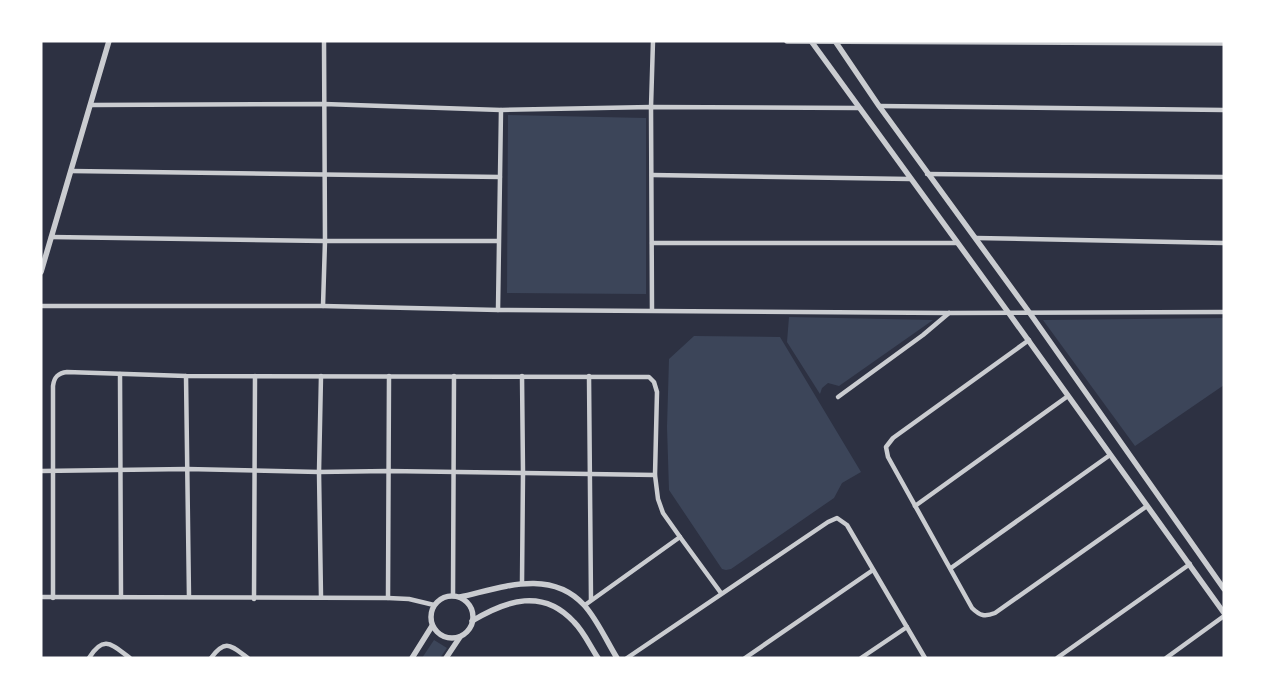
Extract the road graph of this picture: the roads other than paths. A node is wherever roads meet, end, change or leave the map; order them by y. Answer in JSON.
{"nodes":[{"id":1,"x":109,"y":41,"type":"edge"},
{"id":2,"x":324,"y":41,"type":"edge"},
{"id":3,"x":653,"y":41,"type":"edge"},
{"id":4,"x":787,"y":41,"type":"edge"},
{"id":5,"x":811,"y":41,"type":"edge"},
{"id":6,"x":835,"y":41,"type":"edge"},
{"id":7,"x":1224,"y":43,"type":"edge"},
{"id":8,"x":324,"y":104,"type":"junction"},
{"id":9,"x":91,"y":105,"type":"junction"},
{"id":10,"x":879,"y":106,"type":"junction"},
{"id":11,"x":651,"y":107,"type":"junction"},
{"id":12,"x":858,"y":108,"type":"junction"},
{"id":13,"x":501,"y":110,"type":"junction"},
{"id":14,"x":1224,"y":110,"type":"edge"},
{"id":15,"x":71,"y":171,"type":"junction"},
{"id":16,"x":928,"y":174,"type":"junction"},
{"id":17,"x":652,"y":175,"type":"junction"},
{"id":18,"x":325,"y":176,"type":"junction"},
{"id":19,"x":500,"y":177,"type":"junction"},
{"id":20,"x":1224,"y":177,"type":"edge"},
{"id":21,"x":910,"y":179,"type":"junction"},
{"id":22,"x":51,"y":237,"type":"junction"},
{"id":23,"x":976,"y":238,"type":"junction"},
{"id":24,"x":498,"y":240,"type":"junction"},
{"id":25,"x":325,"y":241,"type":"junction"},
{"id":26,"x":652,"y":243,"type":"junction"},
{"id":27,"x":956,"y":243,"type":"junction"},
{"id":28,"x":1224,"y":243,"type":"edge"},
{"id":29,"x":41,"y":272,"type":"edge"},
{"id":30,"x":41,"y":306,"type":"edge"},
{"id":31,"x":323,"y":306,"type":"junction"},
{"id":32,"x":498,"y":310,"type":"junction"},
{"id":33,"x":652,"y":310,"type":"junction"},
{"id":34,"x":1008,"y":312,"type":"junction"},
{"id":35,"x":1029,"y":312,"type":"junction"},
{"id":36,"x":1224,"y":312,"type":"edge"},
{"id":37,"x":949,"y":313,"type":"junction"},
{"id":38,"x":1029,"y":340,"type":"junction"},
{"id":39,"x":120,"y":374,"type":"junction"},
{"id":40,"x":186,"y":376,"type":"junction"},
{"id":41,"x":255,"y":376,"type":"junction"},
{"id":42,"x":321,"y":376,"type":"junction"},
{"id":43,"x":389,"y":376,"type":"junction"},
{"id":44,"x":454,"y":376,"type":"junction"},
{"id":45,"x":522,"y":376,"type":"junction"},
{"id":46,"x":589,"y":376,"type":"junction"},
{"id":47,"x":1068,"y":396,"type":"junction"},
{"id":48,"x":838,"y":397,"type":"dead end"},
{"id":49,"x":1110,"y":454,"type":"junction"},
{"id":50,"x":53,"y":470,"type":"junction"},
{"id":51,"x":121,"y":470,"type":"junction"},
{"id":52,"x":188,"y":470,"type":"junction"},
{"id":53,"x":41,"y":471,"type":"edge"},
{"id":54,"x":388,"y":471,"type":"junction"},
{"id":55,"x":253,"y":472,"type":"junction"},
{"id":56,"x":319,"y":472,"type":"junction"},
{"id":57,"x":454,"y":472,"type":"junction"},
{"id":58,"x":523,"y":473,"type":"junction"},
{"id":59,"x":590,"y":474,"type":"junction"},
{"id":60,"x":655,"y":475,"type":"junction"},
{"id":61,"x":915,"y":506,"type":"junction"},
{"id":62,"x":1147,"y":506,"type":"junction"},
{"id":63,"x":680,"y":537,"type":"junction"},
{"id":64,"x":1190,"y":564,"type":"junction"},
{"id":65,"x":951,"y":568,"type":"junction"},
{"id":66,"x":873,"y":570,"type":"junction"},
{"id":67,"x":522,"y":582,"type":"junction"},
{"id":68,"x":1224,"y":589,"type":"edge"},
{"id":69,"x":721,"y":593,"type":"junction"},
{"id":70,"x":452,"y":596,"type":"junction"},
{"id":71,"x":41,"y":597,"type":"edge"},
{"id":72,"x":121,"y":597,"type":"junction"},
{"id":73,"x":189,"y":597,"type":"junction"},
{"id":74,"x":321,"y":597,"type":"junction"},
{"id":75,"x":460,"y":597,"type":"junction"},
{"id":76,"x":52,"y":598,"type":"junction"},
{"id":77,"x":388,"y":598,"type":"junction"},
{"id":78,"x":254,"y":599,"type":"junction"},
{"id":79,"x":591,"y":600,"type":"junction"},
{"id":80,"x":434,"y":605,"type":"junction"},
{"id":81,"x":585,"y":605,"type":"junction"},
{"id":82,"x":1224,"y":614,"type":"edge"},
{"id":83,"x":472,"y":621,"type":"junction"},
{"id":84,"x":432,"y":626,"type":"junction"},
{"id":85,"x":907,"y":627,"type":"junction"},
{"id":86,"x":460,"y":636,"type":"junction"},
{"id":87,"x":89,"y":658,"type":"edge"},
{"id":88,"x":130,"y":658,"type":"edge"},
{"id":89,"x":212,"y":658,"type":"edge"},
{"id":90,"x":248,"y":658,"type":"edge"},
{"id":91,"x":412,"y":658,"type":"edge"},
{"id":92,"x":446,"y":658,"type":"edge"},
{"id":93,"x":598,"y":658,"type":"edge"},
{"id":94,"x":617,"y":658,"type":"edge"},
{"id":95,"x":627,"y":658,"type":"edge"},
{"id":96,"x":745,"y":658,"type":"edge"},
{"id":97,"x":861,"y":658,"type":"edge"},
{"id":98,"x":925,"y":658,"type":"edge"},
{"id":99,"x":1057,"y":658,"type":"edge"},
{"id":100,"x":1166,"y":658,"type":"edge"}],
"edges":[{"from":1,"to":9,"type":"street"},
{"from":2,"to":8,"type":"street"},
{"from":3,"to":11,"type":"street"},
{"from":4,"to":5,"type":"street"},
{"from":5,"to":6,"type":"street"},
{"from":5,"to":12,"type":"street"},
{"from":6,"to":7,"type":"street"},
{"from":6,"to":10,"type":"street"},
{"from":8,"to":9,"type":"street"},
{"from":8,"to":13,"type":"street"},
{"from":8,"to":18,"type":"street"},
{"from":9,"to":15,"type":"street"},
{"from":10,"to":14,"type":"street"},
{"from":10,"to":16,"type":"street"},
{"from":11,"to":12,"type":"street"},
{"from":11,"to":13,"type":"street"},
{"from":11,"to":17,"type":"street"},
{"from":12,"to":21,"type":"street"},
{"from":13,"to":19,"type":"street"},
{"from":15,"to":18,"type":"street"},
{"from":15,"to":22,"type":"street"},
{"from":16,"to":20,"type":"street"},
{"from":16,"to":23,"type":"street"},
{"from":17,"to":21,"type":"street"},
{"from":17,"to":26,"type":"street"},
{"from":18,"to":19,"type":"street"},
{"from":18,"to":25,"type":"street"},
{"from":19,"to":24,"type":"street"},
{"from":21,"to":27,"type":"street"},
{"from":22,"to":25,"type":"street"},
{"from":22,"to":29,"type":"street"},
{"from":23,"to":28,"type":"street"},
{"from":23,"to":35,"type":"street"},
{"from":24,"to":25,"type":"street"},
{"from":24,"to":32,"type":"street"},
{"from":25,"to":31,"type":"street"},
{"from":26,"to":27,"type":"street"},
{"from":26,"to":33,"type":"street"},
{"from":27,"to":34,"type":"street"},
{"from":30,"to":31,"type":"street"},
{"from":31,"to":32,"type":"street"},
{"from":32,"to":33,"type":"street"},
{"from":33,"to":37,"type":"street"},
{"from":34,"to":35,"type":"street"},
{"from":34,"to":37,"type":"street"},
{"from":34,"to":38,"type":"street"},
{"from":35,"to":36,"type":"street"},
{"from":35,"to":68,"type":"street"},
{"from":37,"to":48,"type":"street"},
{"from":38,"to":47,"type":"street"},
{"from":38,"to":61,"type":"street"},
{"from":39,"to":40,"type":"street"},
{"from":39,"to":50,"type":"street"},
{"from":39,"to":51,"type":"street"},
{"from":40,"to":41,"type":"street"},
{"from":40,"to":52,"type":"street"},
{"from":41,"to":42,"type":"street"},
{"from":41,"to":55,"type":"street"},
{"from":42,"to":43,"type":"street"},
{"from":42,"to":56,"type":"street"},
{"from":43,"to":44,"type":"street"},
{"from":43,"to":54,"type":"street"},
{"from":44,"to":45,"type":"street"},
{"from":44,"to":57,"type":"street"},
{"from":45,"to":46,"type":"street"},
{"from":45,"to":58,"type":"street"},
{"from":46,"to":59,"type":"street"},
{"from":46,"to":60,"type":"street"},
{"from":47,"to":49,"type":"street"},
{"from":47,"to":61,"type":"street"},
{"from":49,"to":62,"type":"street"},
{"from":49,"to":65,"type":"street"},
{"from":50,"to":51,"type":"street"},
{"from":50,"to":53,"type":"street"},
{"from":50,"to":76,"type":"street"},
{"from":51,"to":52,"type":"street"},
{"from":51,"to":72,"type":"street"},
{"from":52,"to":55,"type":"street"},
{"from":52,"to":73,"type":"street"},
{"from":54,"to":56,"type":"street"},
{"from":54,"to":57,"type":"street"},
{"from":54,"to":77,"type":"street"},
{"from":55,"to":56,"type":"street"},
{"from":55,"to":78,"type":"street"},
{"from":56,"to":74,"type":"street"},
{"from":57,"to":58,"type":"street"},
{"from":57,"to":70,"type":"street"},
{"from":58,"to":59,"type":"street"},
{"from":58,"to":67,"type":"street"},
{"from":59,"to":60,"type":"street"},
{"from":59,"to":79,"type":"street"},
{"from":60,"to":63,"type":"street"},
{"from":61,"to":65,"type":"street"},
{"from":62,"to":64,"type":"street"},
{"from":62,"to":65,"type":"street"},
{"from":63,"to":69,"type":"street"},
{"from":63,"to":79,"type":"street"},
{"from":64,"to":82,"type":"street"},
{"from":64,"to":99,"type":"street"},
{"from":66,"to":69,"type":"street"},
{"from":66,"to":85,"type":"street"},
{"from":66,"to":96,"type":"street"},
{"from":67,"to":75,"type":"street"},
{"from":67,"to":81,"type":"street"},
{"from":69,"to":95,"type":"street"},
{"from":70,"to":75,"type":"street"},
{"from":70,"to":80,"type":"street"},
{"from":71,"to":76,"type":"street"},
{"from":72,"to":73,"type":"street"},
{"from":72,"to":76,"type":"street"},
{"from":73,"to":78,"type":"street"},
{"from":74,"to":77,"type":"street"},
{"from":74,"to":78,"type":"street"},
{"from":75,"to":83,"type":"street"},
{"from":77,"to":80,"type":"street"},
{"from":79,"to":81,"type":"street"},
{"from":80,"to":84,"type":"street"},
{"from":81,"to":94,"type":"street"},
{"from":82,"to":100,"type":"street"},
{"from":83,"to":86,"type":"street"},
{"from":83,"to":93,"type":"street"},
{"from":84,"to":86,"type":"street"},
{"from":84,"to":91,"type":"street"},
{"from":85,"to":97,"type":"street"},
{"from":85,"to":98,"type":"street"},
{"from":86,"to":92,"type":"street"},
{"from":87,"to":88,"type":"street"},
{"from":89,"to":90,"type":"street"}]}
